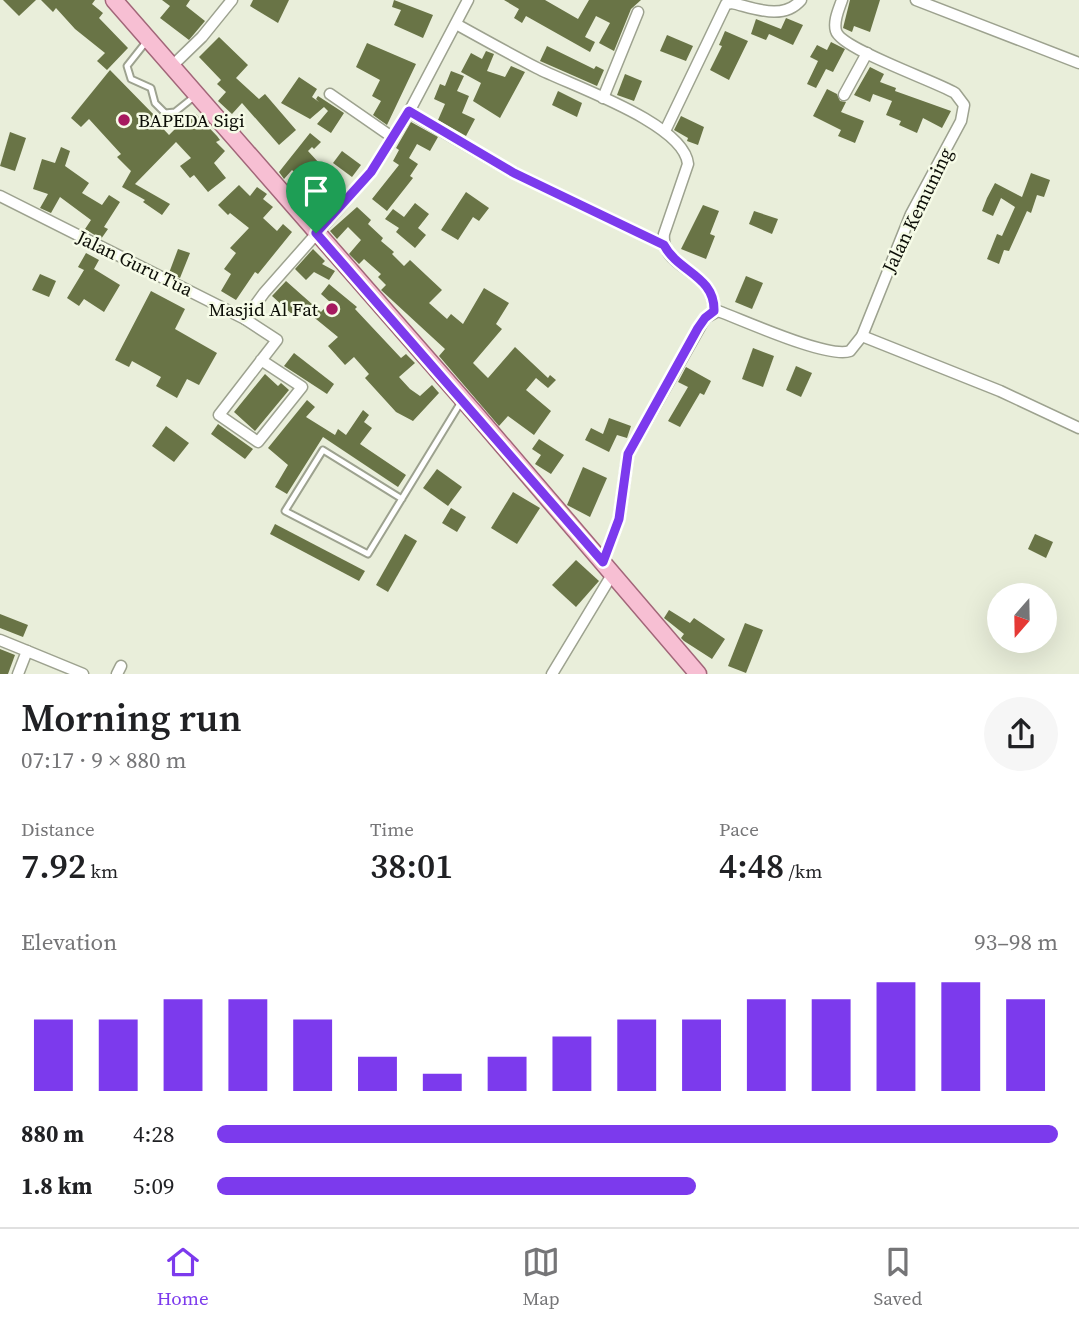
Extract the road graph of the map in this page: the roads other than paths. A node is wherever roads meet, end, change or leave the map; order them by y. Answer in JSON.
{"nodes":[{"id":1,"x":114,"y":0,"type":"edge"},
{"id":2,"x":232,"y":0,"type":"edge"},
{"id":3,"x":468,"y":0,"type":"edge"},
{"id":4,"x":801,"y":0,"type":"edge"},
{"id":5,"x":842,"y":0,"type":"edge"},
{"id":6,"x":916,"y":0,"type":"edge"},
{"id":7,"x":638,"y":12,"type":"dead end"},
{"id":8,"x":456,"y":24,"type":"junction"},
{"id":9,"x":148,"y":40,"type":"junction"},
{"id":10,"x":867,"y":53,"type":"junction"},
{"id":11,"x":1079,"y":63,"type":"edge"},
{"id":12,"x":172,"y":67,"type":"junction"},
{"id":13,"x":197,"y":94,"type":"junction"},
{"id":14,"x":330,"y":94,"type":"dead end"},
{"id":15,"x":844,"y":95,"type":"dead end"},
{"id":16,"x":603,"y":98,"type":"junction"},
{"id":17,"x":409,"y":111,"type":"junction"},
{"id":18,"x":665,"y":131,"type":"junction"},
{"id":19,"x":392,"y":137,"type":"junction"},
{"id":20,"x":0,"y":196,"type":"edge"},
{"id":21,"x":316,"y":233,"type":"junction"},
{"id":22,"x":664,"y":245,"type":"junction"},
{"id":23,"x":714,"y":311,"type":"junction"},
{"id":24,"x":245,"y":319,"type":"junction"},
{"id":25,"x":862,"y":336,"type":"junction"},
{"id":26,"x":261,"y":360,"type":"junction"},
{"id":27,"x":463,"y":399,"type":"junction"},
{"id":28,"x":1079,"y":428,"type":"edge"},
{"id":29,"x":402,"y":499,"type":"junction"},
{"id":30,"x":608,"y":567,"type":"junction"},
{"id":31,"x":0,"y":640,"type":"edge"},
{"id":32,"x":27,"y":651,"type":"junction"},
{"id":33,"x":18,"y":674,"type":"edge"},
{"id":34,"x":83,"y":674,"type":"edge"},
{"id":35,"x":552,"y":674,"type":"edge"},
{"id":36,"x":698,"y":674,"type":"edge"}],
"edges":[{"from":1,"to":9,"type":"main road"},
{"from":2,"to":12,"type":"street"},
{"from":3,"to":8,"type":"street"},
{"from":4,"to":18,"type":"street"},
{"from":5,"to":10,"type":"street","name":"Jalan Kemuning"},
{"from":6,"to":11,"type":"street"},
{"from":7,"to":16,"type":"street"},
{"from":8,"to":16,"type":"street"},
{"from":8,"to":17,"type":"street"},
{"from":9,"to":12,"type":"main road"},
{"from":9,"to":13,"type":"lane"},
{"from":10,"to":15,"type":"street"},
{"from":10,"to":25,"type":"street","name":"Jalan Kemuning"},
{"from":12,"to":13,"type":"main road"},
{"from":13,"to":21,"type":"main road"},
{"from":14,"to":19,"type":"street"},
{"from":16,"to":18,"type":"street"},
{"from":17,"to":19,"type":"street"},
{"from":17,"to":22,"type":"street"},
{"from":18,"to":22,"type":"street"},
{"from":19,"to":21,"type":"street"},
{"from":20,"to":24,"type":"street","name":"Jalan Guru Tua"},
{"from":21,"to":24,"type":"street"},
{"from":21,"to":27,"type":"main road"},
{"from":22,"to":23,"type":"street"},
{"from":23,"to":25,"type":"street"},
{"from":23,"to":30,"type":"street"},
{"from":24,"to":26,"type":"street","name":"Jalan Guru Tua"},
{"from":25,"to":28,"type":"street"},
{"from":26,"to":26,"type":"street"},
{"from":27,"to":29,"type":"lane"},
{"from":27,"to":30,"type":"main road"},
{"from":29,"to":29,"type":"lane"},
{"from":30,"to":35,"type":"street"},
{"from":30,"to":36,"type":"main road"},
{"from":31,"to":32,"type":"street"},
{"from":32,"to":33,"type":"street"},
{"from":32,"to":34,"type":"street"}]}
